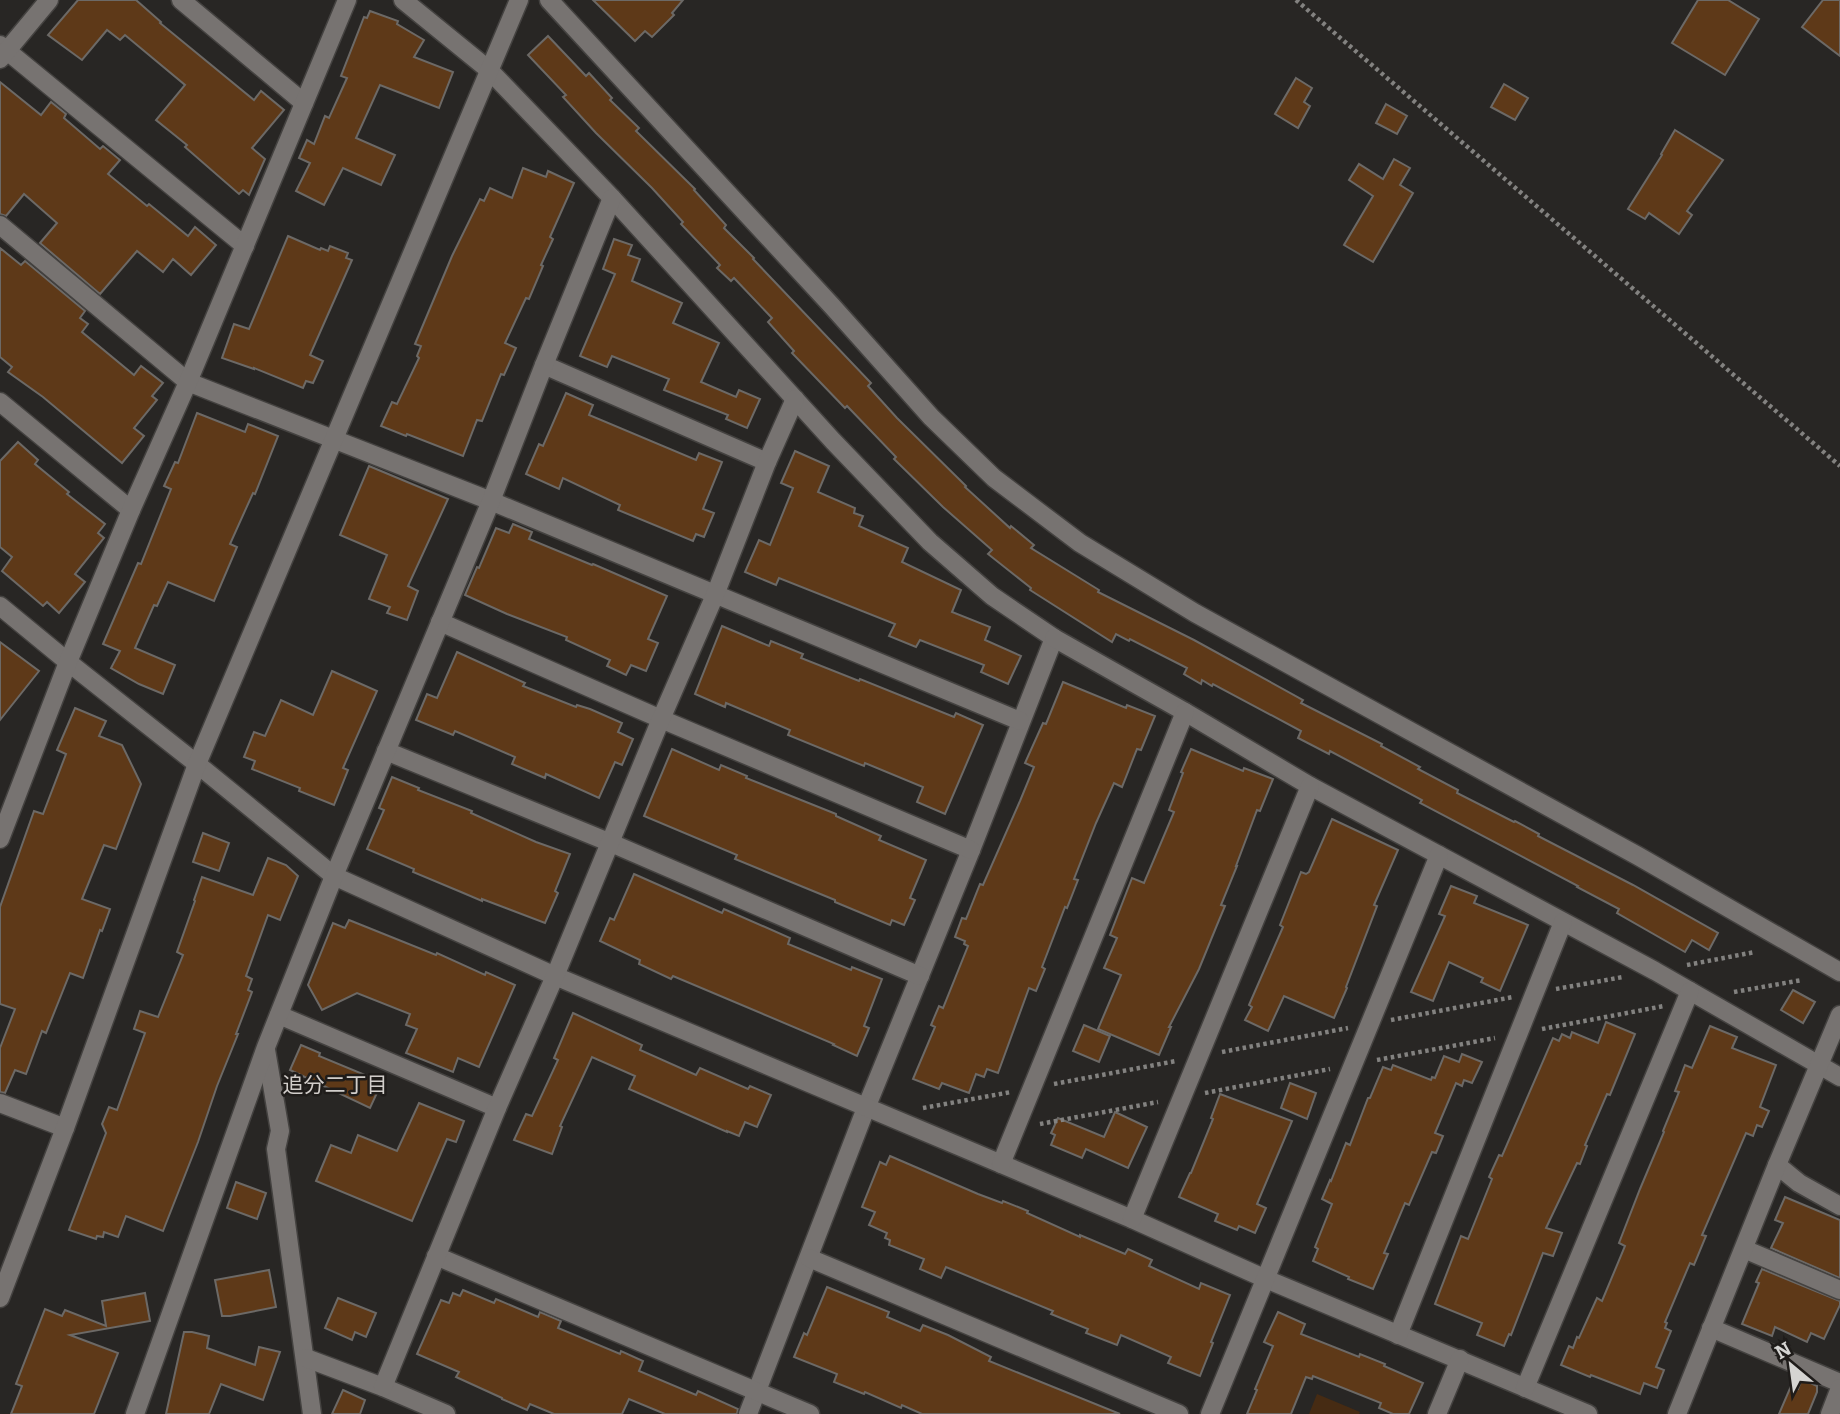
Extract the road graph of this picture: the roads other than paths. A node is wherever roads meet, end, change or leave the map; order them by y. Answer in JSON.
{"nodes":[{"id":1,"x":49,"y":0,"type":"edge"},
{"id":2,"x":181,"y":0,"type":"edge"},
{"id":3,"x":347,"y":0,"type":"edge"},
{"id":4,"x":403,"y":0,"type":"edge"},
{"id":5,"x":519,"y":0,"type":"edge"},
{"id":6,"x":549,"y":0,"type":"edge"},
{"id":7,"x":2,"y":51,"type":"edge"},
{"id":8,"x":489,"y":70,"type":"junction"},
{"id":9,"x":304,"y":103,"type":"junction"},
{"id":10,"x":612,"y":198,"type":"junction"},
{"id":11,"x":0,"y":225,"type":"edge"},
{"id":12,"x":245,"y":246,"type":"junction"},
{"id":13,"x":544,"y":365,"type":"junction"},
{"id":14,"x":188,"y":383,"type":"junction"},
{"id":15,"x":795,"y":399,"type":"junction"},
{"id":16,"x":0,"y":402,"type":"edge"},
{"id":17,"x":334,"y":440,"type":"junction"},
{"id":18,"x":767,"y":461,"type":"junction"},
{"id":19,"x":491,"y":500,"type":"junction"},
{"id":20,"x":131,"y":510,"type":"junction"},
{"id":21,"x":715,"y":595,"type":"junction"},
{"id":22,"x":0,"y":606,"type":"edge"},
{"id":23,"x":440,"y":622,"type":"junction"},
{"id":24,"x":1054,"y":639,"type":"junction"},
{"id":25,"x":68,"y":662,"type":"junction"},
{"id":26,"x":1185,"y":712,"type":"junction"},
{"id":27,"x":662,"y":719,"type":"junction"},
{"id":28,"x":1020,"y":721,"type":"junction"},
{"id":29,"x":386,"y":751,"type":"junction"},
{"id":30,"x":197,"y":764,"type":"junction"},
{"id":31,"x":1310,"y":786,"type":"junction"},
{"id":32,"x":7,"y":798,"type":"edge"},
{"id":33,"x":0,"y":839,"type":"edge"},
{"id":34,"x":611,"y":843,"type":"junction"},
{"id":35,"x":971,"y":850,"type":"junction"},
{"id":36,"x":1439,"y":855,"type":"junction"},
{"id":37,"x":334,"y":876,"type":"junction"},
{"id":38,"x":1563,"y":922,"type":"junction"},
{"id":39,"x":1840,"y":972,"type":"edge"},
{"id":40,"x":555,"y":976,"type":"junction"},
{"id":41,"x":920,"y":976,"type":"junction"},
{"id":42,"x":1693,"y":997,"type":"junction"},
{"id":43,"x":279,"y":1015,"type":"junction"},
{"id":44,"x":1840,"y":1015,"type":"edge"},
{"id":45,"x":266,"y":1046,"type":"junction"},
{"id":46,"x":1818,"y":1065,"type":"junction"},
{"id":47,"x":1840,"y":1077,"type":"edge"},
{"id":48,"x":0,"y":1103,"type":"edge"},
{"id":49,"x":496,"y":1108,"type":"junction"},
{"id":50,"x":866,"y":1108,"type":"junction"},
{"id":51,"x":65,"y":1128,"type":"junction"},
{"id":52,"x":1001,"y":1164,"type":"junction"},
{"id":53,"x":1777,"y":1165,"type":"junction"},
{"id":54,"x":1840,"y":1206,"type":"edge"},
{"id":55,"x":1132,"y":1219,"type":"junction"},
{"id":56,"x":1744,"y":1249,"type":"junction"},
{"id":57,"x":436,"y":1256,"type":"junction"},
{"id":58,"x":809,"y":1258,"type":"junction"},
{"id":59,"x":1266,"y":1279,"type":"junction"},
{"id":60,"x":1840,"y":1290,"type":"edge"},
{"id":61,"x":0,"y":1298,"type":"edge"},
{"id":62,"x":1712,"y":1328,"type":"junction"},
{"id":63,"x":1398,"y":1335,"type":"junction"},
{"id":64,"x":306,"y":1358,"type":"junction"},
{"id":65,"x":1460,"y":1359,"type":"junction"},
{"id":66,"x":1840,"y":1386,"type":"edge"},
{"id":67,"x":383,"y":1387,"type":"junction"},
{"id":68,"x":1525,"y":1388,"type":"junction"},
{"id":69,"x":757,"y":1392,"type":"junction"},
{"id":70,"x":135,"y":1414,"type":"edge"},
{"id":71,"x":312,"y":1414,"type":"edge"},
{"id":72,"x":446,"y":1414,"type":"edge"},
{"id":73,"x":748,"y":1414,"type":"edge"},
{"id":74,"x":810,"y":1414,"type":"edge"},
{"id":75,"x":1179,"y":1414,"type":"edge"},
{"id":76,"x":1210,"y":1414,"type":"edge"},
{"id":77,"x":1437,"y":1414,"type":"edge"},
{"id":78,"x":1588,"y":1414,"type":"edge"},
{"id":79,"x":1677,"y":1414,"type":"edge"},
{"id":80,"x":1830,"y":1414,"type":"edge"}],
"edges":[{"from":1,"to":7,"type":"street"},
{"from":2,"to":9,"type":"street"},
{"from":3,"to":9,"type":"street"},
{"from":4,"to":8,"type":"street"},
{"from":5,"to":8,"type":"street"},
{"from":6,"to":39,"type":"street"},
{"from":7,"to":12,"type":"street"},
{"from":8,"to":10,"type":"street"},
{"from":8,"to":17,"type":"street"},
{"from":9,"to":12,"type":"street"},
{"from":10,"to":13,"type":"street"},
{"from":10,"to":15,"type":"street"},
{"from":11,"to":14,"type":"street"},
{"from":12,"to":14,"type":"street"},
{"from":13,"to":18,"type":"street"},
{"from":13,"to":19,"type":"street"},
{"from":14,"to":17,"type":"street"},
{"from":14,"to":20,"type":"street"},
{"from":15,"to":18,"type":"street"},
{"from":15,"to":24,"type":"street"},
{"from":16,"to":20,"type":"street"},
{"from":17,"to":19,"type":"street"},
{"from":17,"to":30,"type":"street"},
{"from":18,"to":21,"type":"street"},
{"from":19,"to":21,"type":"street"},
{"from":19,"to":23,"type":"street"},
{"from":20,"to":25,"type":"street"},
{"from":21,"to":27,"type":"street"},
{"from":21,"to":28,"type":"street"},
{"from":22,"to":25,"type":"street"},
{"from":23,"to":27,"type":"street"},
{"from":23,"to":29,"type":"street"},
{"from":24,"to":26,"type":"street"},
{"from":24,"to":28,"type":"street"},
{"from":25,"to":30,"type":"street"},
{"from":25,"to":32,"type":"street"},
{"from":26,"to":31,"type":"street"},
{"from":26,"to":52,"type":"street"},
{"from":27,"to":34,"type":"street"},
{"from":27,"to":35,"type":"street"},
{"from":28,"to":35,"type":"street"},
{"from":29,"to":34,"type":"street"},
{"from":29,"to":37,"type":"street"},
{"from":30,"to":37,"type":"street"},
{"from":30,"to":51,"type":"street"},
{"from":31,"to":36,"type":"street"},
{"from":31,"to":55,"type":"street"},
{"from":32,"to":33,"type":"street"},
{"from":34,"to":40,"type":"street"},
{"from":34,"to":41,"type":"street"},
{"from":35,"to":41,"type":"street"},
{"from":36,"to":38,"type":"street"},
{"from":36,"to":59,"type":"street"},
{"from":37,"to":40,"type":"street"},
{"from":37,"to":43,"type":"street"},
{"from":38,"to":42,"type":"street"},
{"from":38,"to":63,"type":"street"},
{"from":40,"to":49,"type":"street"},
{"from":40,"to":50,"type":"street"},
{"from":41,"to":50,"type":"street"},
{"from":42,"to":46,"type":"street"},
{"from":42,"to":68,"type":"street"},
{"from":43,"to":45,"type":"street"},
{"from":43,"to":49,"type":"street"},
{"from":44,"to":46,"type":"street"},
{"from":45,"to":64,"type":"street"},
{"from":45,"to":70,"type":"street"},
{"from":46,"to":47,"type":"street"},
{"from":46,"to":53,"type":"street"},
{"from":48,"to":51,"type":"street"},
{"from":49,"to":57,"type":"street"},
{"from":50,"to":52,"type":"street"},
{"from":50,"to":58,"type":"street"},
{"from":51,"to":61,"type":"street"},
{"from":52,"to":55,"type":"street"},
{"from":53,"to":54,"type":"street"},
{"from":53,"to":56,"type":"street"},
{"from":55,"to":59,"type":"street"},
{"from":56,"to":60,"type":"street"},
{"from":56,"to":62,"type":"street"},
{"from":57,"to":67,"type":"street"},
{"from":57,"to":69,"type":"street"},
{"from":58,"to":69,"type":"street"},
{"from":58,"to":75,"type":"street"},
{"from":59,"to":63,"type":"street"},
{"from":59,"to":76,"type":"street"},
{"from":62,"to":66,"type":"street"},
{"from":62,"to":79,"type":"street"},
{"from":63,"to":65,"type":"street"},
{"from":64,"to":67,"type":"street"},
{"from":64,"to":71,"type":"street"},
{"from":65,"to":68,"type":"street"},
{"from":65,"to":77,"type":"street"},
{"from":66,"to":80,"type":"street"},
{"from":67,"to":72,"type":"street"},
{"from":68,"to":78,"type":"street"},
{"from":69,"to":73,"type":"street"},
{"from":69,"to":74,"type":"street"}]}
